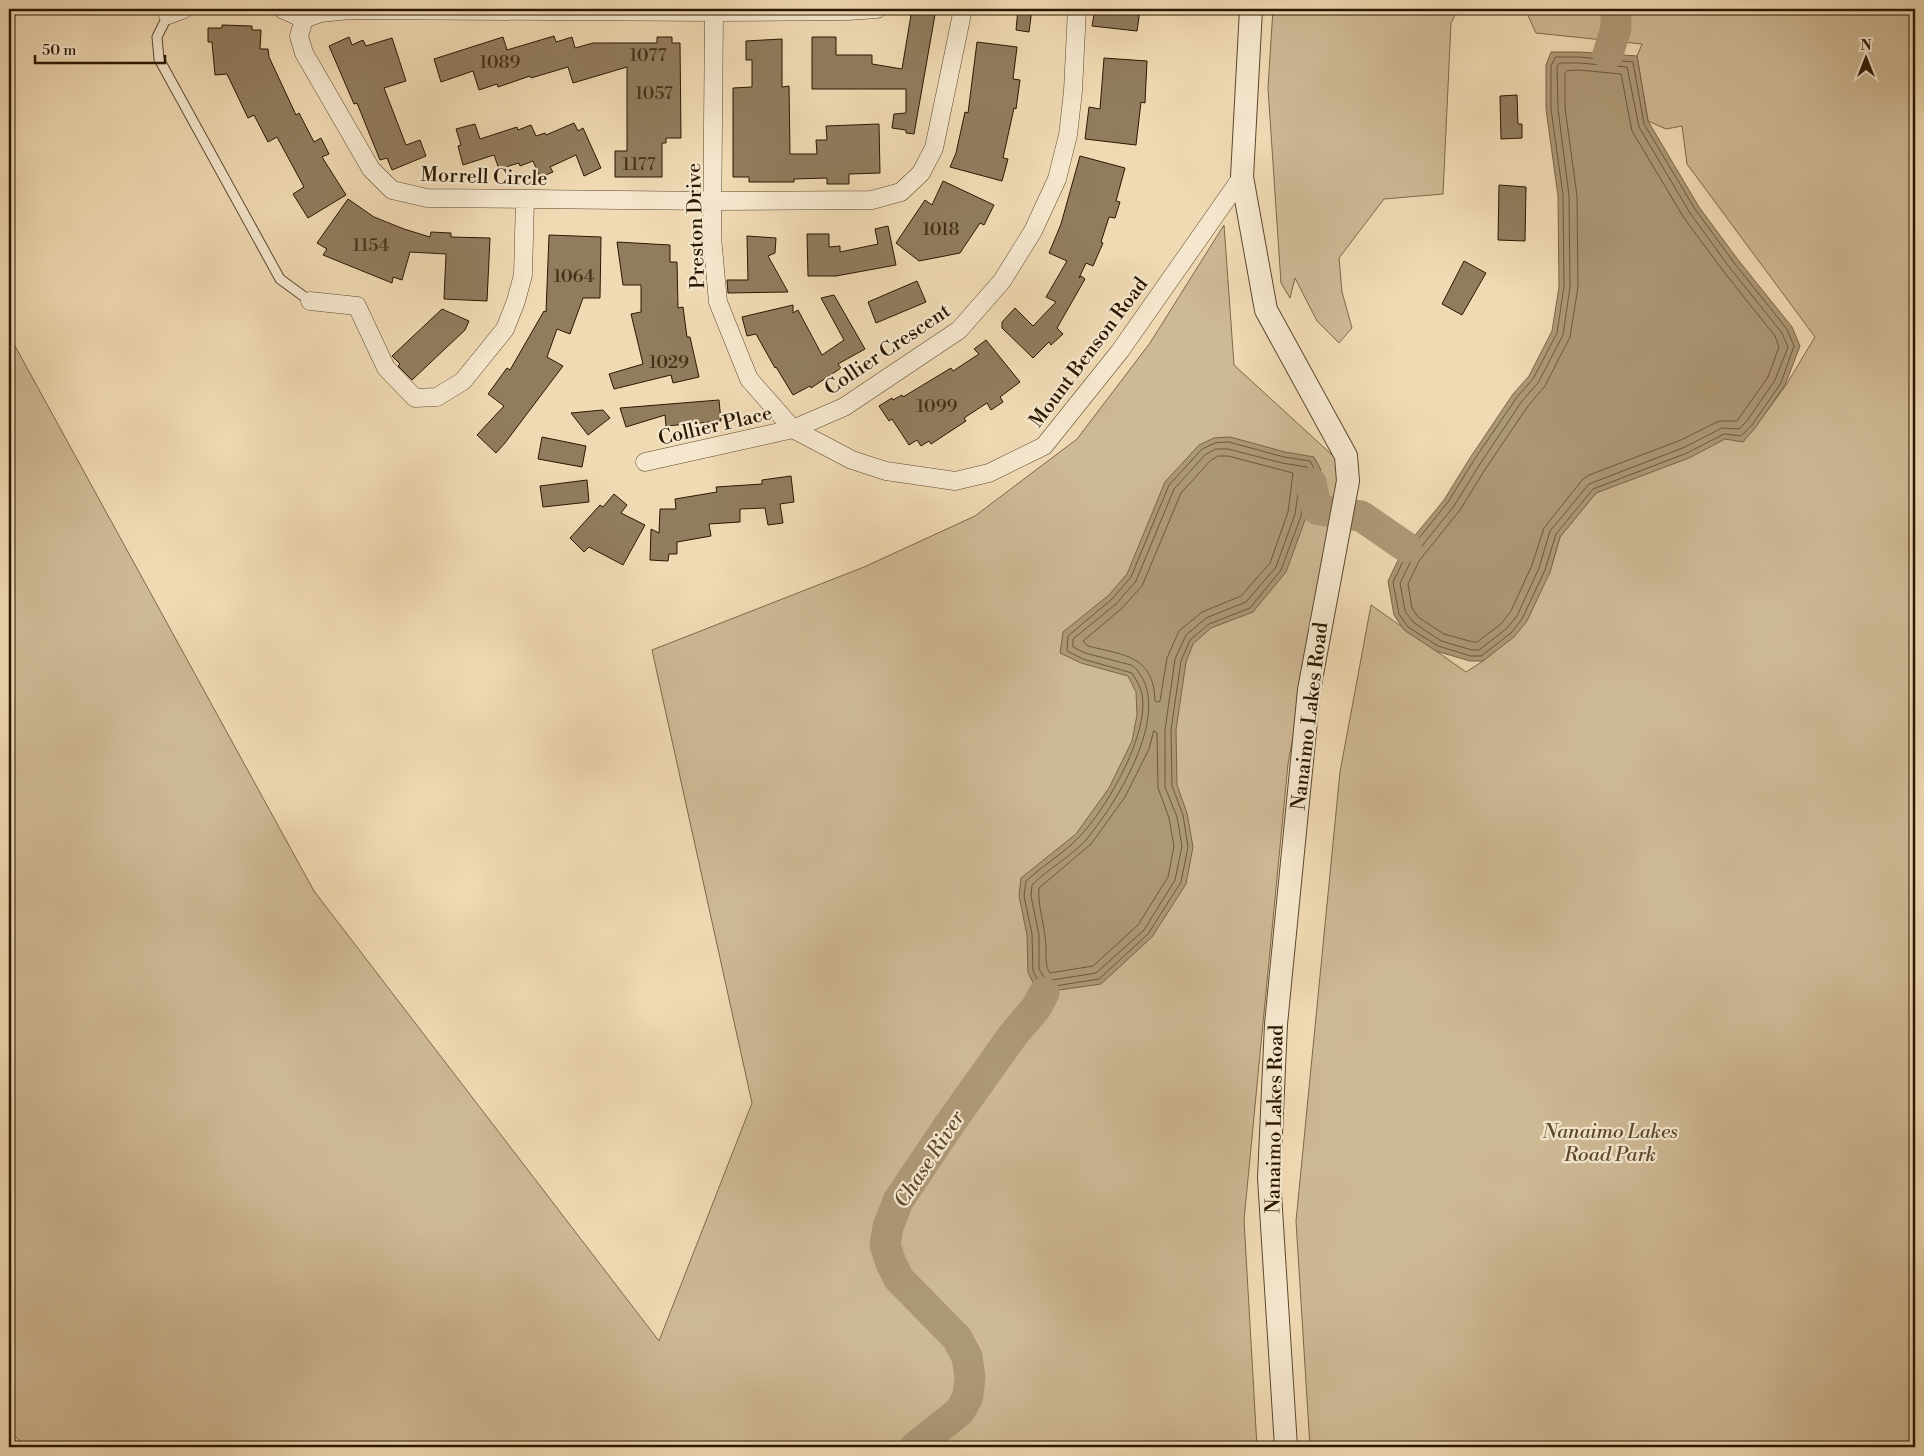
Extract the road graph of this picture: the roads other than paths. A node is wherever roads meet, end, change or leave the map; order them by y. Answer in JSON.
{"nodes":[{"id":1,"x":282,"y":9,"type":"edge"},
{"id":2,"x":877,"y":9,"type":"edge"},
{"id":3,"x":963,"y":9,"type":"edge"},
{"id":4,"x":1076,"y":9,"type":"edge"},
{"id":5,"x":1251,"y":9,"type":"edge"},
{"id":6,"x":176,"y":12,"type":"edge"},
{"id":7,"x":714,"y":12,"type":"junction"},
{"id":8,"x":304,"y":19,"type":"junction"},
{"id":9,"x":1242,"y":177,"type":"junction"},
{"id":10,"x":525,"y":199,"type":"junction"},
{"id":11,"x":713,"y":201,"type":"junction"},
{"id":12,"x":310,"y":301,"type":"joint"},
{"id":13,"x":793,"y":429,"type":"junction"},
{"id":14,"x":645,"y":462,"type":"dead end"},
{"id":15,"x":920,"y":477,"type":"joint"},
{"id":16,"x":1286,"y":1447,"type":"edge"}],
"edges":[{"from":1,"to":8,"type":"street"},
{"from":2,"to":7,"type":"street"},
{"from":3,"to":11,"type":"street"},
{"from":4,"to":13,"type":"street","name":"Collier Crescent"},
{"from":5,"to":9,"type":"street","name":"Nanaimo Lakes Road"},
{"from":6,"to":12,"type":"lane"},
{"from":7,"to":8,"type":"street"},
{"from":7,"to":11,"type":"street","name":"Preston Drive"},
{"from":8,"to":10,"type":"street","name":"Morrell Circle"},
{"from":9,"to":15,"type":"street","name":"Mount Benson Road"},
{"from":9,"to":16,"type":"street","name":"Nanaimo Lakes Road"},
{"from":10,"to":11,"type":"street","name":"Morrell Circle"},
{"from":10,"to":12,"type":"street"},
{"from":11,"to":13,"type":"street","name":"Preston Drive"},
{"from":13,"to":14,"type":"street","name":"Collier Place"},
{"from":13,"to":15,"type":"street","name":"Preston Drive"}]}
